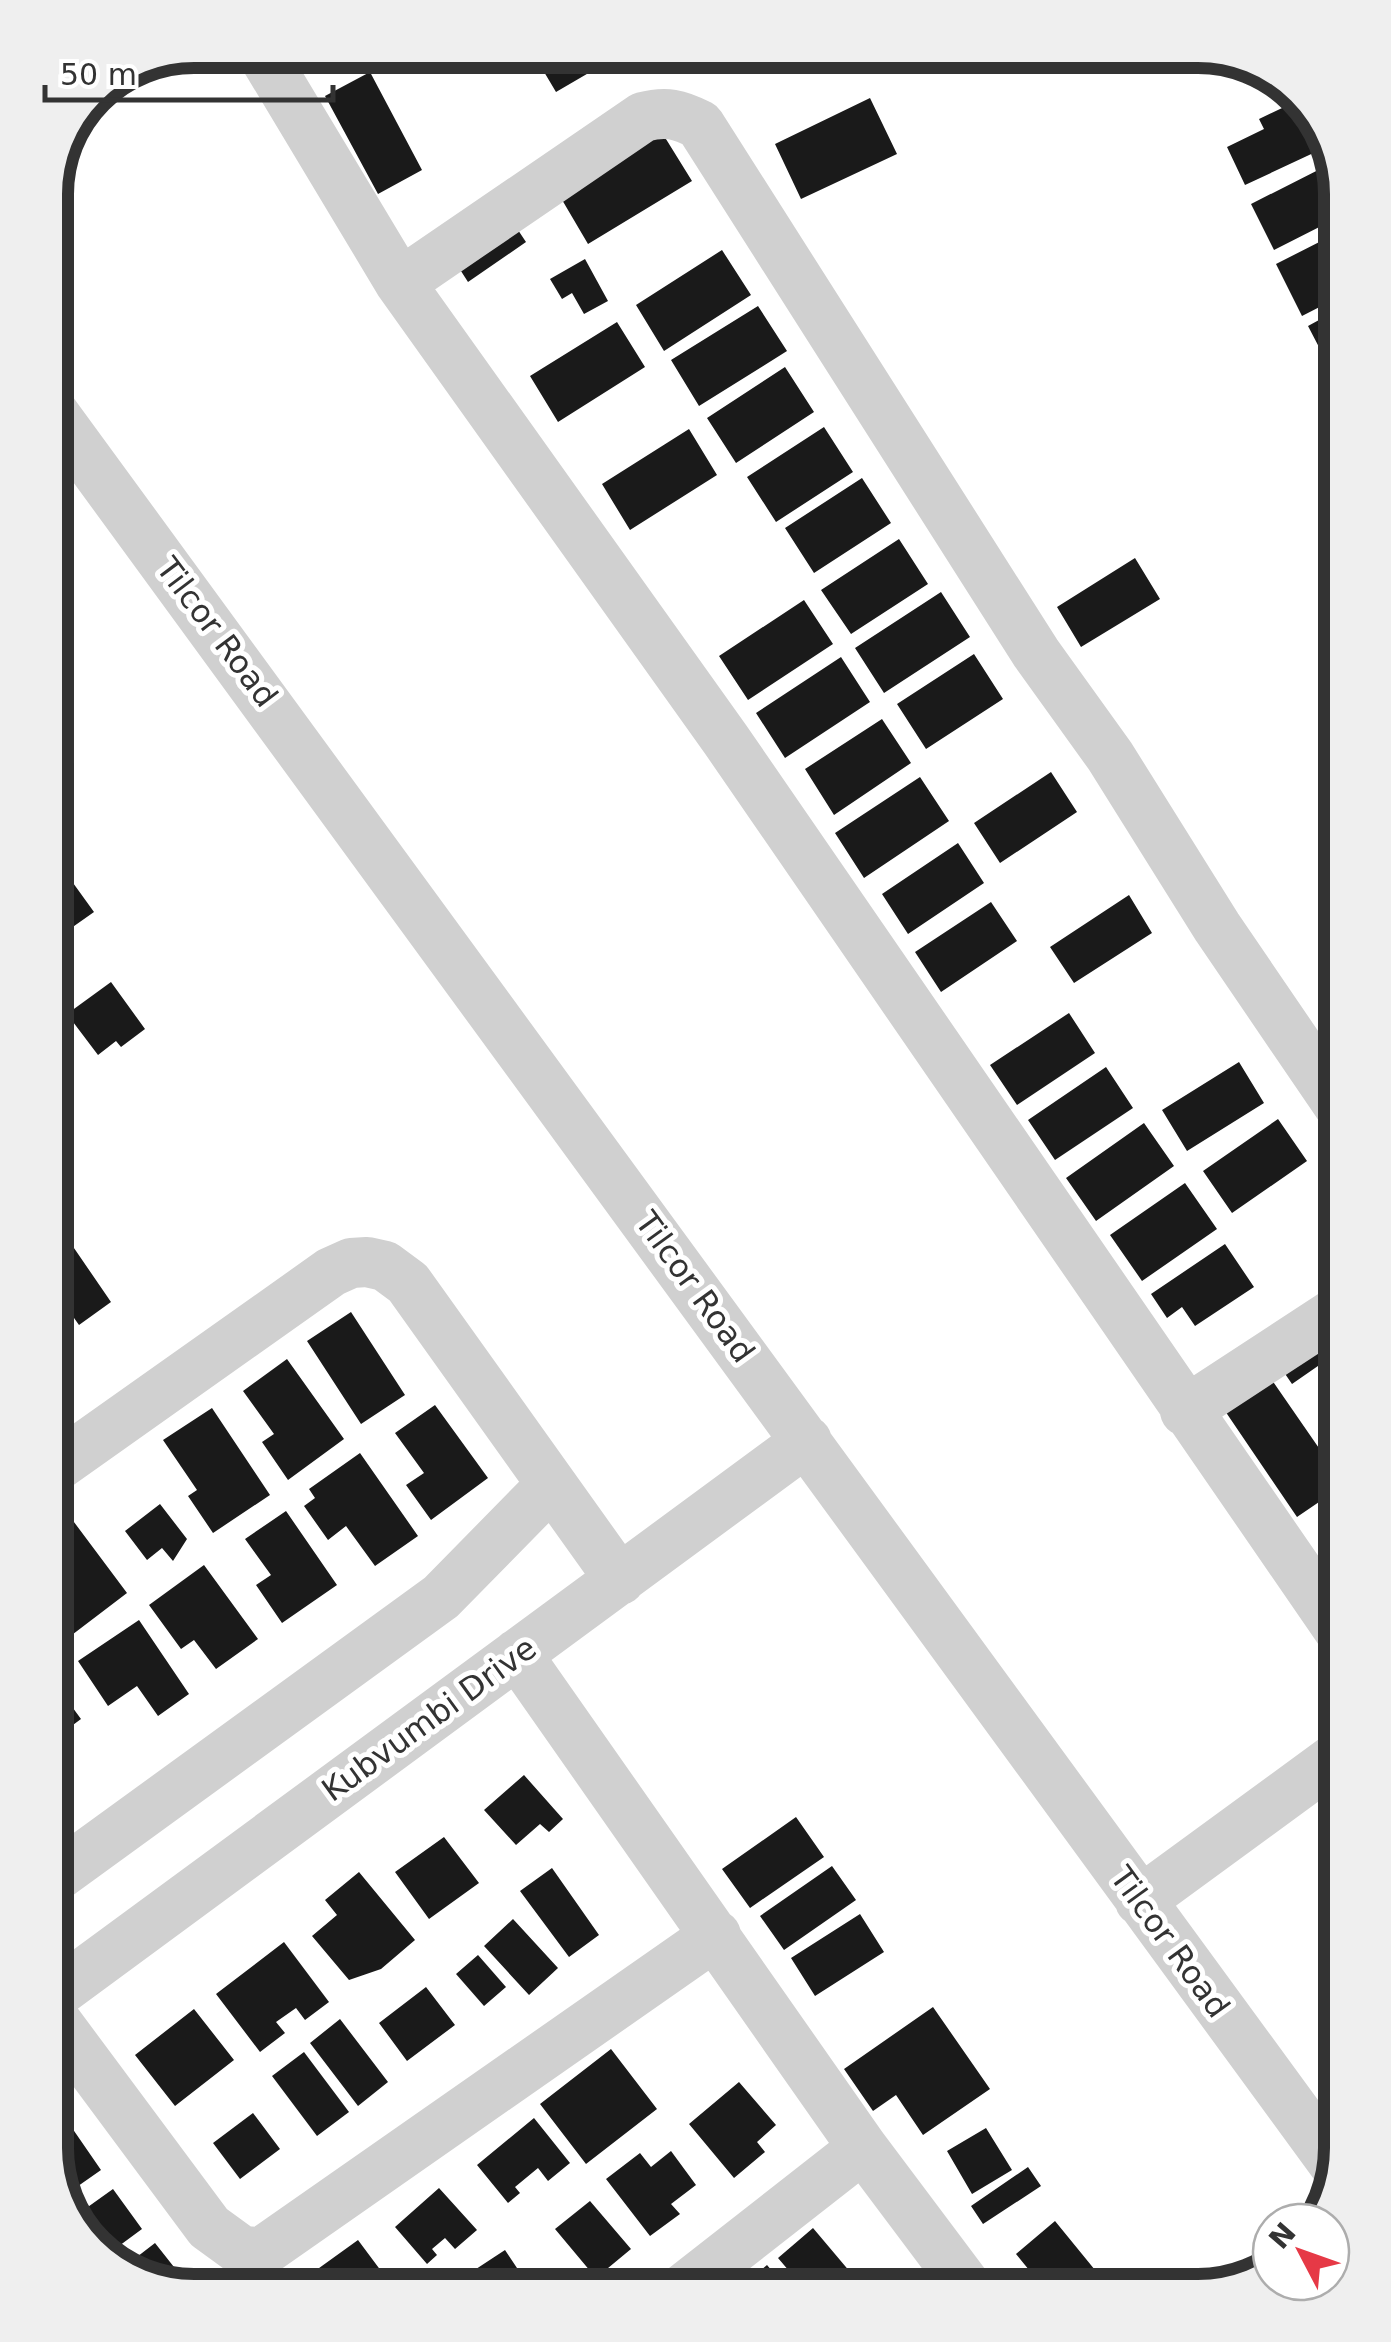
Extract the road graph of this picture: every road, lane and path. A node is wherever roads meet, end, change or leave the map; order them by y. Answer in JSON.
{"nodes":[{"id":1,"x":271,"y":68,"type":"edge"},
{"id":2,"x":400,"y":283,"type":"junction"},
{"id":3,"x":68,"y":433,"type":"edge"},
{"id":4,"x":1324,"y":1083,"type":"edge"},
{"id":5,"x":1324,"y":1320,"type":"edge"},
{"id":6,"x":1185,"y":1411,"type":"junction"},
{"id":7,"x":807,"y":1441,"type":"junction"},
{"id":8,"x":68,"y":1457,"type":"edge"},
{"id":9,"x":550,"y":1486,"type":"junction"},
{"id":10,"x":620,"y":1580,"type":"junction"},
{"id":11,"x":1324,"y":1610,"type":"edge"},
{"id":12,"x":517,"y":1654,"type":"junction"},
{"id":13,"x":1324,"y":1766,"type":"edge"},
{"id":14,"x":68,"y":1869,"type":"edge"},
{"id":15,"x":1140,"y":1901,"type":"junction"},
{"id":16,"x":716,"y":1935,"type":"junction"},
{"id":17,"x":68,"y":1985,"type":"edge"},
{"id":18,"x":68,"y":2038,"type":"edge"},
{"id":19,"x":863,"y":2148,"type":"junction"},
{"id":20,"x":1324,"y":2150,"type":"edge"},
{"id":21,"x":701,"y":2274,"type":"edge"},
{"id":22,"x":958,"y":2274,"type":"edge"}],
"edges":[{"from":1,"to":2,"type":"street"},
{"from":2,"to":4,"type":"street"},
{"from":2,"to":6,"type":"street"},
{"from":3,"to":7,"type":"street","name":"Tilcor Road"},
{"from":5,"to":6,"type":"street"},
{"from":6,"to":11,"type":"street"},
{"from":7,"to":10,"type":"street","name":"Kubvumbi Drive"},
{"from":7,"to":15,"type":"street","name":"Tilcor Road"},
{"from":8,"to":9,"type":"street"},
{"from":9,"to":10,"type":"street"},
{"from":9,"to":14,"type":"street"},
{"from":10,"to":12,"type":"street","name":"Kubvumbi Drive"},
{"from":12,"to":16,"type":"street"},
{"from":12,"to":17,"type":"street","name":"Kubvumbi Drive"},
{"from":13,"to":15,"type":"street"},
{"from":15,"to":20,"type":"street","name":"Tilcor Road"},
{"from":16,"to":18,"type":"street"},
{"from":16,"to":19,"type":"street"},
{"from":19,"to":21,"type":"street"},
{"from":19,"to":22,"type":"street"}]}
